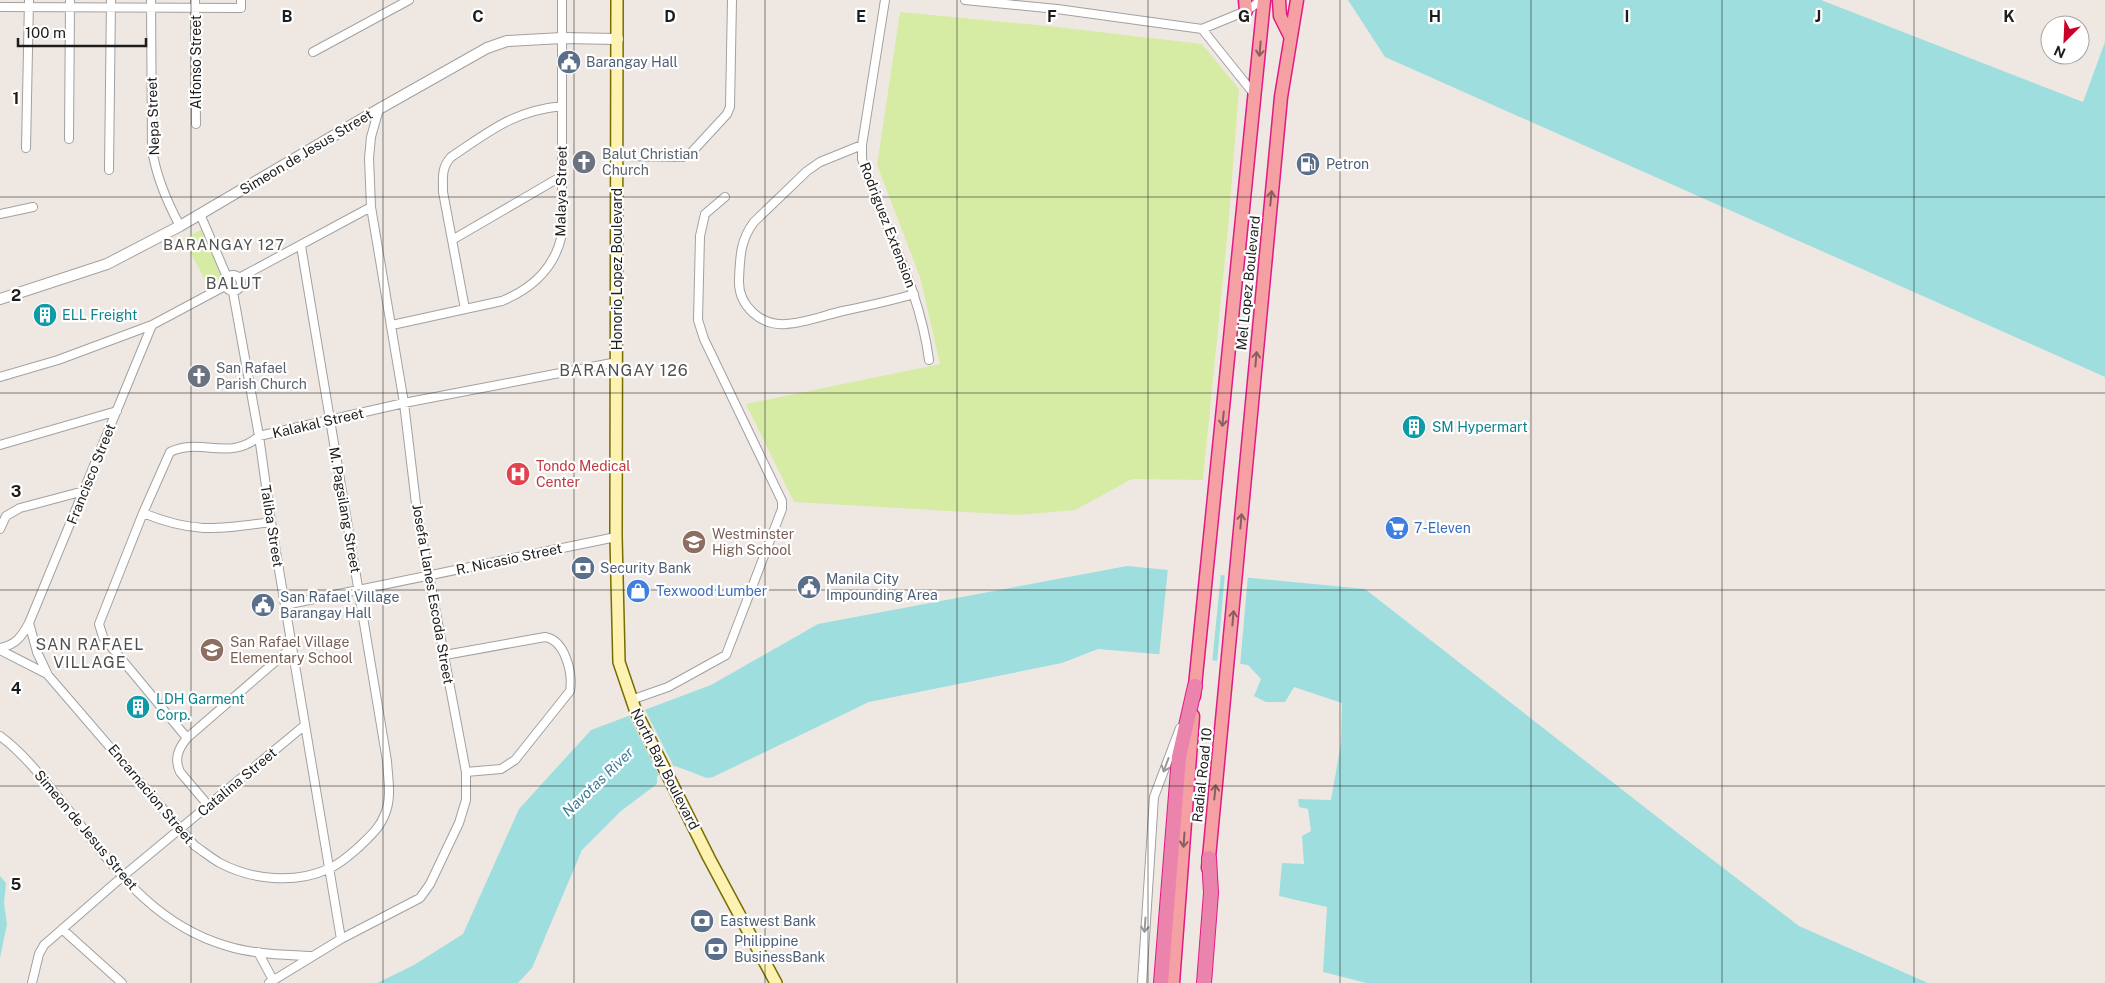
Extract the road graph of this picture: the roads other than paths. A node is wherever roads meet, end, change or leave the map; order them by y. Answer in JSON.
{"nodes":[{"id":1,"x":409,"y":0,"type":"edge"},
{"id":2,"x":562,"y":0,"type":"edge"},
{"id":3,"x":617,"y":0,"type":"edge"},
{"id":4,"x":732,"y":0,"type":"edge"},
{"id":5,"x":885,"y":0,"type":"edge"},
{"id":6,"x":965,"y":0,"type":"edge"},
{"id":7,"x":1058,"y":0,"type":"edge"},
{"id":8,"x":1263,"y":0,"type":"edge"},
{"id":9,"x":1279,"y":0,"type":"edge"},
{"id":10,"x":1297,"y":0,"type":"edge"},
{"id":11,"x":29,"y":4,"type":"edge"},
{"id":12,"x":70,"y":4,"type":"edge"},
{"id":13,"x":111,"y":4,"type":"edge"},
{"id":14,"x":151,"y":4,"type":"edge"},
{"id":15,"x":195,"y":4,"type":"edge"},
{"id":16,"x":241,"y":4,"type":"edge"},
{"id":17,"x":1245,"y":5,"type":"edge"},
{"id":18,"x":0,"y":8,"type":"edge"},
{"id":19,"x":1057,"y":9,"type":"junction"},
{"id":20,"x":1202,"y":29,"type":"junction"},
{"id":21,"x":1290,"y":36,"type":"junction"},
{"id":22,"x":562,"y":38,"type":"junction"},
{"id":23,"x":618,"y":39,"type":"junction"},
{"id":24,"x":313,"y":52,"type":"dead end"},
{"id":25,"x":1256,"y":97,"type":"junction"},
{"id":26,"x":562,"y":106,"type":"junction"},
{"id":27,"x":379,"y":108,"type":"junction"},
{"id":28,"x":196,"y":124,"type":"dead end"},
{"id":29,"x":70,"y":139,"type":"dead end"},
{"id":30,"x":862,"y":145,"type":"junction"},
{"id":31,"x":26,"y":148,"type":"dead end"},
{"id":32,"x":617,"y":156,"type":"junction"},
{"id":33,"x":109,"y":170,"type":"dead end"},
{"id":34,"x":562,"y":176,"type":"junction"},
{"id":35,"x":725,"y":197,"type":"dead end"},
{"id":36,"x":33,"y":207,"type":"dead end"},
{"id":37,"x":371,"y":208,"type":"junction"},
{"id":38,"x":0,"y":214,"type":"edge"},
{"id":39,"x":200,"y":214,"type":"junction"},
{"id":40,"x":180,"y":226,"type":"junction"},
{"id":41,"x":452,"y":240,"type":"junction"},
{"id":42,"x":301,"y":246,"type":"junction"},
{"id":43,"x":227,"y":277,"type":"junction"},
{"id":44,"x":239,"y":278,"type":"junction"},
{"id":45,"x":225,"y":286,"type":"junction"},
{"id":46,"x":233,"y":292,"type":"junction"},
{"id":47,"x":914,"y":294,"type":"junction"},
{"id":48,"x":0,"y":299,"type":"edge"},
{"id":49,"x":465,"y":310,"type":"junction"},
{"id":50,"x":152,"y":325,"type":"junction"},
{"id":51,"x":392,"y":326,"type":"junction"},
{"id":52,"x":929,"y":360,"type":"dead end"},
{"id":53,"x":617,"y":362,"type":"junction"},
{"id":54,"x":0,"y":377,"type":"edge"},
{"id":55,"x":404,"y":403,"type":"junction"},
{"id":56,"x":117,"y":411,"type":"junction"},
{"id":57,"x":330,"y":420,"type":"junction"},
{"id":58,"x":259,"y":436,"type":"junction"},
{"id":59,"x":0,"y":445,"type":"edge"},
{"id":60,"x":84,"y":491,"type":"junction"},
{"id":61,"x":143,"y":513,"type":"junction"},
{"id":62,"x":271,"y":522,"type":"junction"},
{"id":63,"x":0,"y":529,"type":"edge"},
{"id":64,"x":616,"y":537,"type":"junction"},
{"id":65,"x":1208,"y":570,"type":"joint"},
{"id":66,"x":1237,"y":570,"type":"joint"},
{"id":67,"x":430,"y":576,"type":"junction"},
{"id":68,"x":358,"y":590,"type":"junction"},
{"id":69,"x":285,"y":605,"type":"junction"},
{"id":70,"x":30,"y":623,"type":"junction"},
{"id":71,"x":292,"y":647,"type":"junction"},
{"id":72,"x":0,"y":649,"type":"edge"},
{"id":73,"x":444,"y":655,"type":"junction"},
{"id":74,"x":47,"y":674,"type":"junction"},
{"id":75,"x":1195,"y":686,"type":"junction"},
{"id":76,"x":631,"y":700,"type":"junction"},
{"id":77,"x":305,"y":725,"type":"junction"},
{"id":78,"x":0,"y":736,"type":"edge"},
{"id":79,"x":187,"y":738,"type":"junction"},
{"id":80,"x":466,"y":772,"type":"junction"},
{"id":81,"x":208,"y":805,"type":"junction"},
{"id":82,"x":180,"y":828,"type":"junction"},
{"id":83,"x":1209,"y":858,"type":"junction"},
{"id":84,"x":330,"y":869,"type":"junction"},
{"id":85,"x":122,"y":877,"type":"junction"},
{"id":86,"x":62,"y":929,"type":"junction"},
{"id":87,"x":341,"y":939,"type":"junction"},
{"id":88,"x":258,"y":952,"type":"junction"},
{"id":89,"x":310,"y":956,"type":"junction"},
{"id":90,"x":271,"y":982,"type":"edge"},
{"id":91,"x":32,"y":983,"type":"edge"},
{"id":92,"x":122,"y":983,"type":"edge"},
{"id":93,"x":776,"y":983,"type":"edge"},
{"id":94,"x":1142,"y":983,"type":"edge"},
{"id":95,"x":1161,"y":983,"type":"edge"},
{"id":96,"x":1173,"y":983,"type":"edge"},
{"id":97,"x":1198,"y":983,"type":"edge"},
{"id":98,"x":1204,"y":983,"type":"edge"}],
"edges":[{"from":1,"to":24,"type":"street"},
{"from":2,"to":22,"type":"street","name":"Malaya Street"},
{"from":3,"to":23,"type":"main road","name":"Honorio Lopez Boulevard"},
{"from":4,"to":32,"type":"street"},
{"from":5,"to":30,"type":"street","name":"Rodriguez Extension"},
{"from":6,"to":19,"type":"street"},
{"from":7,"to":19,"type":"street"},
{"from":8,"to":17,"type":"street"},
{"from":8,"to":25,"type":"highway","name":"Mel Lopez Boulevard","one_way":true},
{"from":9,"to":21,"type":"highway"},
{"from":10,"to":21,"type":"highway","name":"Mel Lopez Boulevard"},
{"from":11,"to":12,"type":"street"},
{"from":11,"to":18,"type":"street"},
{"from":11,"to":31,"type":"street"},
{"from":12,"to":13,"type":"street"},
{"from":12,"to":29,"type":"street"},
{"from":13,"to":14,"type":"street"},
{"from":13,"to":33,"type":"street"},
{"from":14,"to":15,"type":"street"},
{"from":14,"to":40,"type":"street","name":"Nepa Street"},
{"from":15,"to":16,"type":"street"},
{"from":15,"to":28,"type":"street","name":"Alfonso Street"},
{"from":17,"to":20,"type":"street"},
{"from":19,"to":20,"type":"street"},
{"from":20,"to":25,"type":"street"},
{"from":66,"to":21,"type":"highway","name":"Mel Lopez Boulevard","one_way":true},
{"from":22,"to":23,"type":"street","name":"Simeon de Jesus Street"},
{"from":22,"to":26,"type":"street","name":"Malaya Street"},
{"from":22,"to":27,"type":"street","name":"Simeon de Jesus Street"},
{"from":23,"to":32,"type":"main road","name":"Honorio Lopez Boulevard"},
{"from":25,"to":65,"type":"highway","name":"Mel Lopez Boulevard","one_way":true},
{"from":26,"to":34,"type":"street","name":"Malaya Street"},
{"from":26,"to":41,"type":"street"},
{"from":27,"to":37,"type":"street","name":"Josefa Llanes Escoda Street"},
{"from":27,"to":39,"type":"street","name":"Simeon de Jesus Street"},
{"from":30,"to":47,"type":"street","name":"Rodriguez Extension"},
{"from":30,"to":47,"type":"street"},
{"from":32,"to":53,"type":"main road","name":"Honorio Lopez Boulevard"},
{"from":34,"to":41,"type":"street"},
{"from":34,"to":49,"type":"street","name":"Malaya Street"},
{"from":35,"to":76,"type":"street"},
{"from":36,"to":38,"type":"street"},
{"from":37,"to":42,"type":"street"},
{"from":37,"to":51,"type":"street","name":"Josefa Llanes Escoda Street"},
{"from":39,"to":40,"type":"street","name":"Simeon de Jesus Street"},
{"from":39,"to":43,"type":"street"},
{"from":40,"to":48,"type":"street","name":"Simeon de Jesus Street"},
{"from":41,"to":49,"type":"street"},
{"from":42,"to":44,"type":"street"},
{"from":42,"to":57,"type":"street","name":"M. Pagsilang Street"},
{"from":43,"to":44,"type":"street"},
{"from":43,"to":45,"type":"street"},
{"from":44,"to":46,"type":"street"},
{"from":45,"to":46,"type":"street"},
{"from":45,"to":50,"type":"street"},
{"from":46,"to":58,"type":"street","name":"Taliba Street"},
{"from":47,"to":52,"type":"street","name":"Rodriguez Extension"},
{"from":49,"to":51,"type":"street","name":"Malaya Street"},
{"from":50,"to":54,"type":"street"},
{"from":50,"to":56,"type":"street","name":"Francisco Street"},
{"from":51,"to":55,"type":"street","name":"Josefa Llanes Escoda Street"},
{"from":53,"to":55,"type":"street","name":"Kalakal Street"},
{"from":53,"to":64,"type":"main road","name":"Honorio Lopez Boulevard"},
{"from":55,"to":57,"type":"street","name":"Kalakal Street"},
{"from":55,"to":67,"type":"street","name":"Josefa Llanes Escoda Street"},
{"from":56,"to":59,"type":"street"},
{"from":56,"to":60,"type":"street","name":"Francisco Street"},
{"from":57,"to":58,"type":"street","name":"Kalakal Street"},
{"from":57,"to":68,"type":"street","name":"M. Pagsilang Street"},
{"from":58,"to":61,"type":"street","name":"Kalakal Street"},
{"from":58,"to":62,"type":"street","name":"Taliba Street"},
{"from":60,"to":63,"type":"street"},
{"from":60,"to":70,"type":"street","name":"Francisco Street"},
{"from":61,"to":62,"type":"street"},
{"from":61,"to":79,"type":"street","name":"Kalakal Street"},
{"from":62,"to":69,"type":"street","name":"Taliba Street"},
{"from":64,"to":67,"type":"street","name":"R. Nicasio Street"},
{"from":64,"to":76,"type":"main road","name":"North Bay Boulevard"},
{"from":65,"to":75,"type":"highway","name":"Radial Road 10"},
{"from":83,"to":66,"type":"highway","name":"Radial Road 10","one_way":true},
{"from":67,"to":68,"type":"street","name":"R. Nicasio Street"},
{"from":67,"to":73,"type":"street","name":"Josefa Llanes Escoda Street"},
{"from":68,"to":69,"type":"street","name":"R. Nicasio Street"},
{"from":68,"to":84,"type":"street","name":"M. Pagsilang Street"},
{"from":69,"to":71,"type":"street","name":"Taliba Street"},
{"from":70,"to":72,"type":"street","name":"Francisco Street"},
{"from":70,"to":74,"type":"street"},
{"from":71,"to":77,"type":"street","name":"Taliba Street"},
{"from":71,"to":79,"type":"street"},
{"from":72,"to":74,"type":"street","name":"Encarnacion Street"},
{"from":73,"to":80,"type":"street","name":"Josefa Llanes Escoda Street"},
{"from":73,"to":80,"type":"street"},
{"from":74,"to":82,"type":"street","name":"Encarnacion Street"},
{"from":75,"to":94,"type":"street","one_way":true},
{"from":75,"to":95,"type":"highway"},
{"from":75,"to":96,"type":"highway","name":"Radial Road 10","one_way":true},
{"from":76,"to":93,"type":"main road","name":"North Bay Boulevard"},
{"from":77,"to":81,"type":"street","name":"Catalina Street"},
{"from":77,"to":84,"type":"street","name":"Taliba Street"},
{"from":78,"to":85,"type":"street","name":"Simeon de Jesus Street"},
{"from":79,"to":81,"type":"street"},
{"from":80,"to":87,"type":"street","name":"Josefa Llanes Escoda Street"},
{"from":81,"to":82,"type":"street","name":"Catalina Street"},
{"from":82,"to":84,"type":"street","name":"Encarnacion Street"},
{"from":82,"to":85,"type":"street","name":"Catalina Street"},
{"from":83,"to":97,"type":"highway","name":"Radial Road 10"},
{"from":83,"to":98,"type":"highway"},
{"from":84,"to":87,"type":"street","name":"Taliba Street"},
{"from":85,"to":86,"type":"street","name":"Catalina Street"},
{"from":85,"to":88,"type":"street","name":"Simeon de Jesus Street"},
{"from":86,"to":91,"type":"street","name":"Catalina Street"},
{"from":86,"to":92,"type":"street"},
{"from":87,"to":89,"type":"street","name":"Josefa Llanes Escoda Street"},
{"from":88,"to":89,"type":"street","name":"Simeon de Jesus Street"},
{"from":88,"to":90,"type":"street"},
{"from":89,"to":90,"type":"street","name":"Josefa Llanes Escoda Street"}]}
